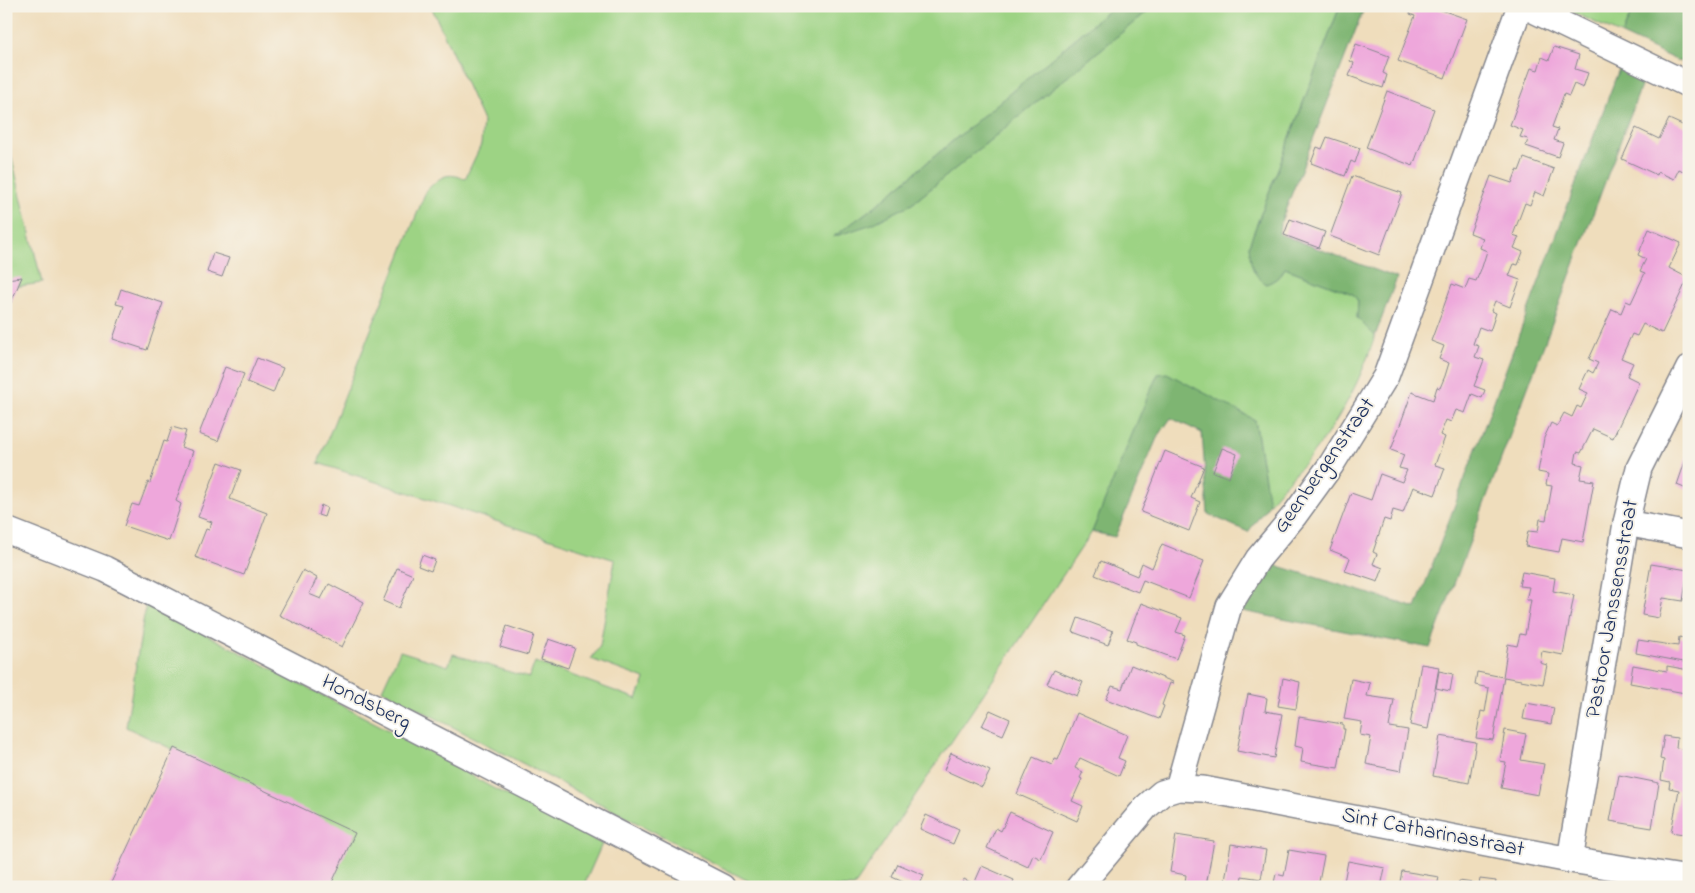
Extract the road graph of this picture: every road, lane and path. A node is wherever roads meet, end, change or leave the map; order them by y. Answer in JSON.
{"nodes":[{"id":1,"x":1520,"y":6,"type":"edge"},
{"id":2,"x":1525,"y":6,"type":"edge"},
{"id":3,"x":1689,"y":85,"type":"edge"},
{"id":4,"x":1689,"y":368,"type":"edge"},
{"id":5,"x":1626,"y":523,"type":"junction"},
{"id":6,"x":6,"y":530,"type":"edge"},
{"id":7,"x":1689,"y":535,"type":"edge"},
{"id":8,"x":1178,"y":788,"type":"junction"},
{"id":9,"x":1570,"y":860,"type":"junction"},
{"id":10,"x":1689,"y":879,"type":"edge"},
{"id":11,"x":722,"y":887,"type":"edge"},
{"id":12,"x":1079,"y":887,"type":"edge"}],
"edges":[{"from":1,"to":8,"type":"street","name":"Geenbergenstraat"},
{"from":2,"to":3,"type":"street"},
{"from":4,"to":5,"type":"street","name":"Pastoor Janssensstraat"},
{"from":5,"to":7,"type":"street"},
{"from":5,"to":9,"type":"street","name":"Pastoor Janssensstraat"},
{"from":6,"to":11,"type":"street","name":"Hondsberg"},
{"from":8,"to":9,"type":"street","name":"Sint Catharinastraat"},
{"from":8,"to":12,"type":"street"},
{"from":9,"to":10,"type":"street","name":"Sint Catharinastraat"}]}
